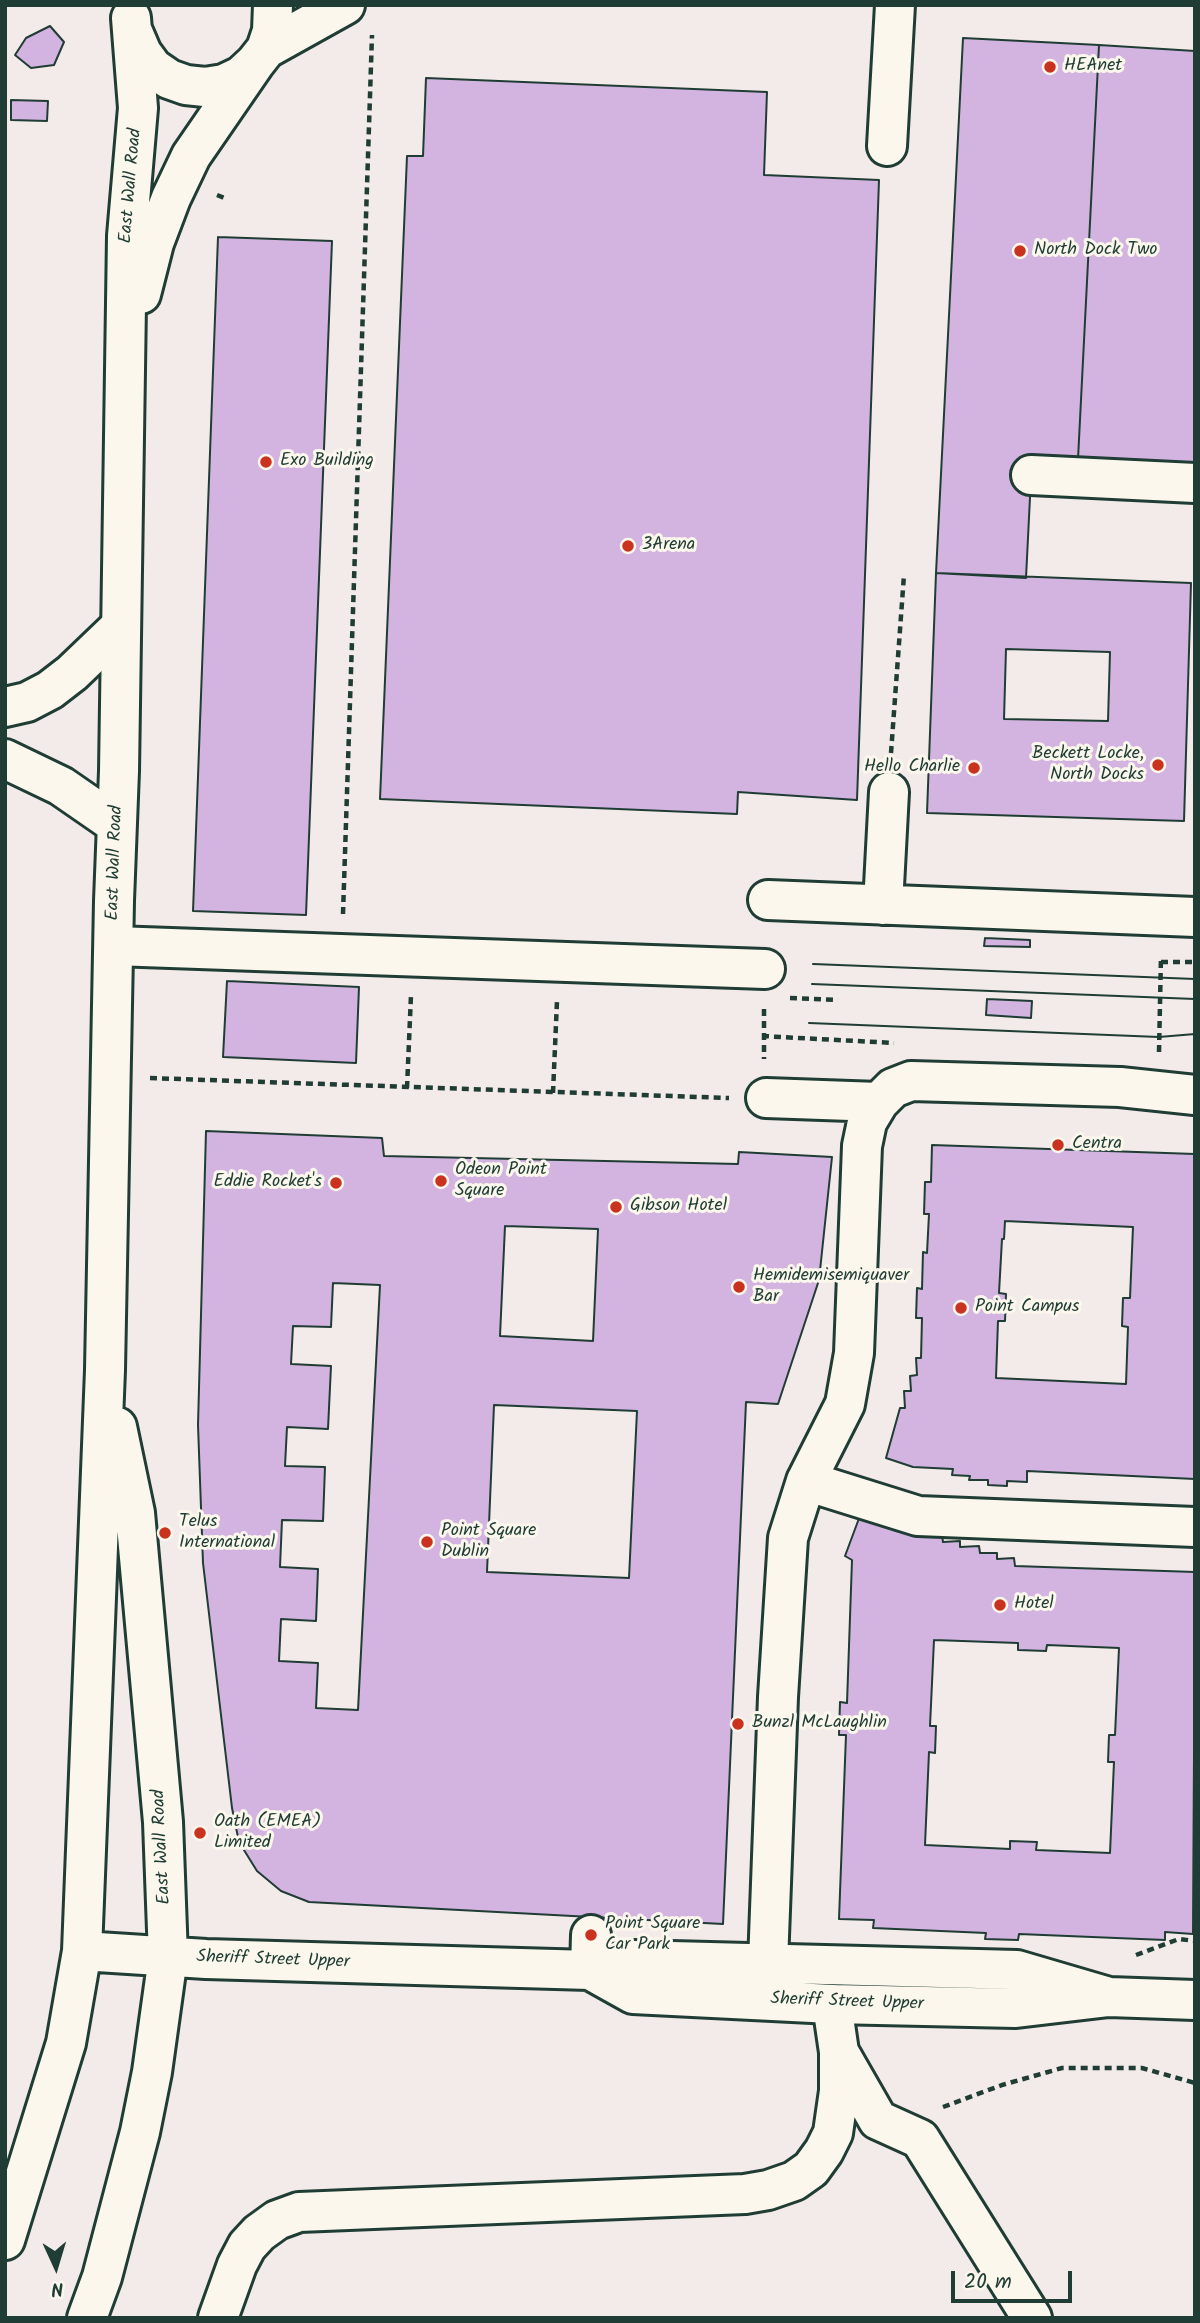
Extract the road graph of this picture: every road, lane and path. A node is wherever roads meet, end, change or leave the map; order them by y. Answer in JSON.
{"nodes":[{"id":1,"x":273,"y":5,"type":"edge"},
{"id":2,"x":895,"y":5,"type":"edge"},
{"id":3,"x":131,"y":11,"type":"edge"},
{"id":4,"x":359,"y":15,"type":"edge"},
{"id":5,"x":261,"y":56,"type":"junction"},
{"id":6,"x":887,"y":146,"type":"dead end"},
{"id":7,"x":125,"y":355,"type":"junction"},
{"id":8,"x":1031,"y":475,"type":"dead end"},
{"id":9,"x":1195,"y":483,"type":"edge"},
{"id":10,"x":904,"y":575,"type":"dead end"},
{"id":11,"x":120,"y":626,"type":"junction"},
{"id":12,"x":5,"y":707,"type":"edge"},
{"id":13,"x":5,"y":759,"type":"edge"},
{"id":14,"x":889,"y":792,"type":"joint"},
{"id":15,"x":116,"y":824,"type":"junction"},
{"id":16,"x":768,"y":900,"type":"dead end"},
{"id":17,"x":883,"y":905,"type":"junction"},
{"id":18,"x":1195,"y":917,"type":"edge"},
{"id":19,"x":114,"y":946,"type":"junction"},
{"id":20,"x":341,"y":954,"type":"junction"},
{"id":21,"x":1156,"y":955,"type":"dead end"},
{"id":22,"x":413,"y":956,"type":"junction"},
{"id":23,"x":559,"y":961,"type":"junction"},
{"id":24,"x":1161,"y":962,"type":"junction"},
{"id":25,"x":1195,"y":962,"type":"edge"},
{"id":26,"x":773,"y":984,"type":"joint"},
{"id":27,"x":838,"y":1000,"type":"dead end"},
{"id":28,"x":1159,"y":1060,"type":"dead end"},
{"id":29,"x":111,"y":1077,"type":"junction"},
{"id":30,"x":407,"y":1087,"type":"junction"},
{"id":31,"x":553,"y":1093,"type":"junction"},
{"id":32,"x":1195,"y":1095,"type":"edge"},
{"id":33,"x":766,"y":1098,"type":"joint"},
{"id":34,"x":880,"y":1101,"type":"junction"},
{"id":35,"x":105,"y":1370,"type":"junction"},
{"id":36,"x":806,"y":1481,"type":"junction"},
{"id":37,"x":1195,"y":1527,"type":"edge"},
{"id":38,"x":82,"y":1951,"type":"junction"},
{"id":39,"x":590,"y":1952,"type":"junction"},
{"id":40,"x":168,"y":1957,"type":"junction"},
{"id":41,"x":768,"y":1963,"type":"junction"},
{"id":42,"x":1109,"y":1997,"type":"junction"},
{"id":43,"x":1195,"y":2000,"type":"edge"},
{"id":44,"x":832,"y":2004,"type":"junction"},
{"id":45,"x":839,"y":2052,"type":"junction"},
{"id":46,"x":1195,"y":2083,"type":"edge"},
{"id":47,"x":920,"y":2139,"type":"junction"},
{"id":48,"x":5,"y":2240,"type":"edge"},
{"id":49,"x":87,"y":2318,"type":"edge"},
{"id":50,"x":218,"y":2318,"type":"edge"},
{"id":51,"x":1032,"y":2318,"type":"edge"}],
"edges":[{"from":1,"to":5,"type":"main road"},
{"from":2,"to":6,"type":"main road"},
{"from":3,"to":5,"type":"main road"},
{"from":3,"to":7,"type":"main road","name":"East Wall Road"},
{"from":4,"to":5,"type":"main road"},
{"from":4,"to":20,"type":"path"},
{"from":5,"to":7,"type":"main road","name":"East Wall Road"},
{"from":7,"to":11,"type":"main road","name":"East Wall Road"},
{"from":8,"to":9,"type":"main road"},
{"from":10,"to":14,"type":"path"},
{"from":11,"to":12,"type":"main road"},
{"from":11,"to":15,"type":"main road","name":"East Wall Road"},
{"from":13,"to":15,"type":"main road"},
{"from":14,"to":17,"type":"main road"},
{"from":15,"to":19,"type":"main road","name":"East Wall Road"},
{"from":16,"to":17,"type":"main road"},
{"from":17,"to":18,"type":"main road"},
{"from":19,"to":20,"type":"main road"},
{"from":19,"to":29,"type":"main road","name":"East Wall Road"},
{"from":20,"to":22,"type":"main road"},
{"from":21,"to":24,"type":"path"},
{"from":22,"to":23,"type":"main road"},
{"from":22,"to":30,"type":"path"},
{"from":23,"to":26,"type":"main road"},
{"from":23,"to":31,"type":"path"},
{"from":24,"to":25,"type":"path"},
{"from":24,"to":28,"type":"path"},
{"from":26,"to":27,"type":"path"},
{"from":29,"to":30,"type":"path"},
{"from":29,"to":35,"type":"main road","name":"East Wall Road"},
{"from":30,"to":31,"type":"path"},
{"from":31,"to":33,"type":"path"},
{"from":32,"to":34,"type":"main road"},
{"from":33,"to":34,"type":"main road"},
{"from":34,"to":36,"type":"main road"},
{"from":35,"to":38,"type":"main road","name":"East Wall Road"},
{"from":35,"to":40,"type":"main road","name":"East Wall Road"},
{"from":36,"to":37,"type":"main road"},
{"from":36,"to":41,"type":"main road"},
{"from":38,"to":40,"type":"main road","name":"Sheriff Street Upper"},
{"from":38,"to":48,"type":"main road","name":"East Wall Road"},
{"from":39,"to":40,"type":"main road","name":"Sheriff Street Upper"},
{"from":39,"to":41,"type":"main road","name":"Sheriff Street Upper"},
{"from":39,"to":44,"type":"main road","name":"Sheriff Street Upper"},
{"from":40,"to":49,"type":"main road","name":"East Wall Road"},
{"from":41,"to":42,"type":"main road","name":"Sheriff Street Upper"},
{"from":42,"to":43,"type":"main road","name":"Sheriff Street Upper"},
{"from":42,"to":44,"type":"main road","name":"Sheriff Street Upper"},
{"from":44,"to":45,"type":"main road"},
{"from":45,"to":47,"type":"main road"},
{"from":45,"to":50,"type":"main road"},
{"from":46,"to":47,"type":"path"},
{"from":47,"to":51,"type":"main road"}]}
